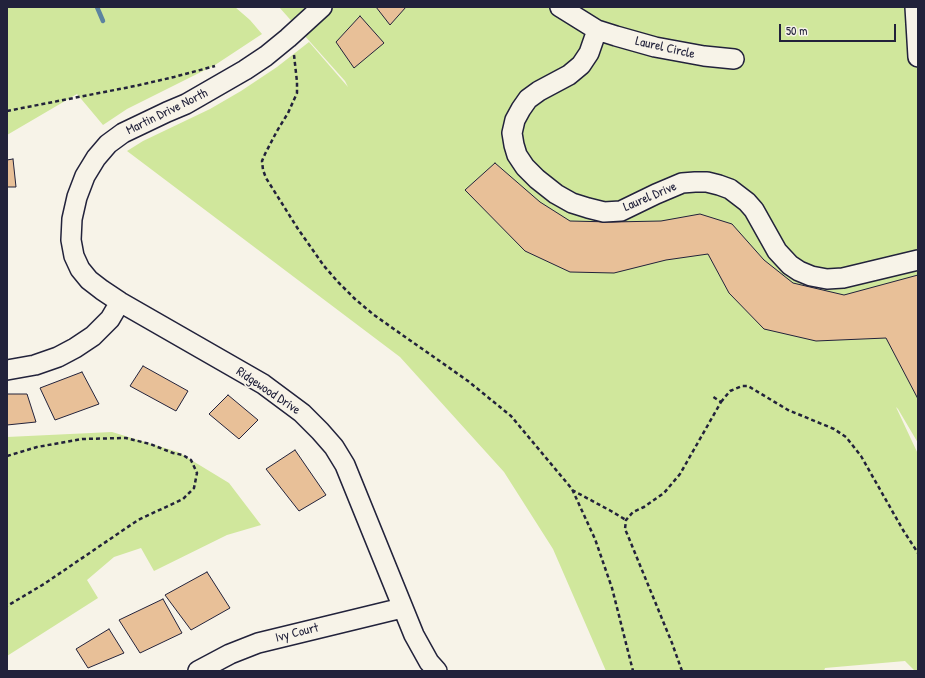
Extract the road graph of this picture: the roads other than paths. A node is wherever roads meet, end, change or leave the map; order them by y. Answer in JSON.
{"nodes":[{"id":1,"x":322,"y":7,"type":"edge"},
{"id":2,"x":560,"y":7,"type":"edge"},
{"id":3,"x":915,"y":7,"type":"edge"},
{"id":4,"x":598,"y":30,"type":"junction"},
{"id":5,"x":918,"y":56,"type":"edge"},
{"id":6,"x":734,"y":59,"type":"dead end"},
{"id":7,"x":74,"y":256,"type":"joint"},
{"id":8,"x":918,"y":260,"type":"edge"},
{"id":9,"x":120,"y":302,"type":"junction"},
{"id":10,"x":7,"y":370,"type":"edge"},
{"id":11,"x":402,"y":608,"type":"junction"},
{"id":12,"x":198,"y":671,"type":"edge"},
{"id":13,"x":437,"y":671,"type":"edge"}],
"edges":[{"from":1,"to":7,"type":"street","name":"Martin Drive North"},
{"from":2,"to":4,"type":"street"},
{"from":3,"to":5,"type":"street"},
{"from":4,"to":6,"type":"street","name":"Laurel Circle"},
{"from":4,"to":8,"type":"street","name":"Laurel Drive"},
{"from":7,"to":9,"type":"street","name":"Ridgewood Drive"},
{"from":9,"to":10,"type":"street"},
{"from":9,"to":11,"type":"street","name":"Ridgewood Drive"},
{"from":11,"to":12,"type":"street","name":"Ivy Court"},
{"from":11,"to":13,"type":"street","name":"Ridgewood Drive"}]}
